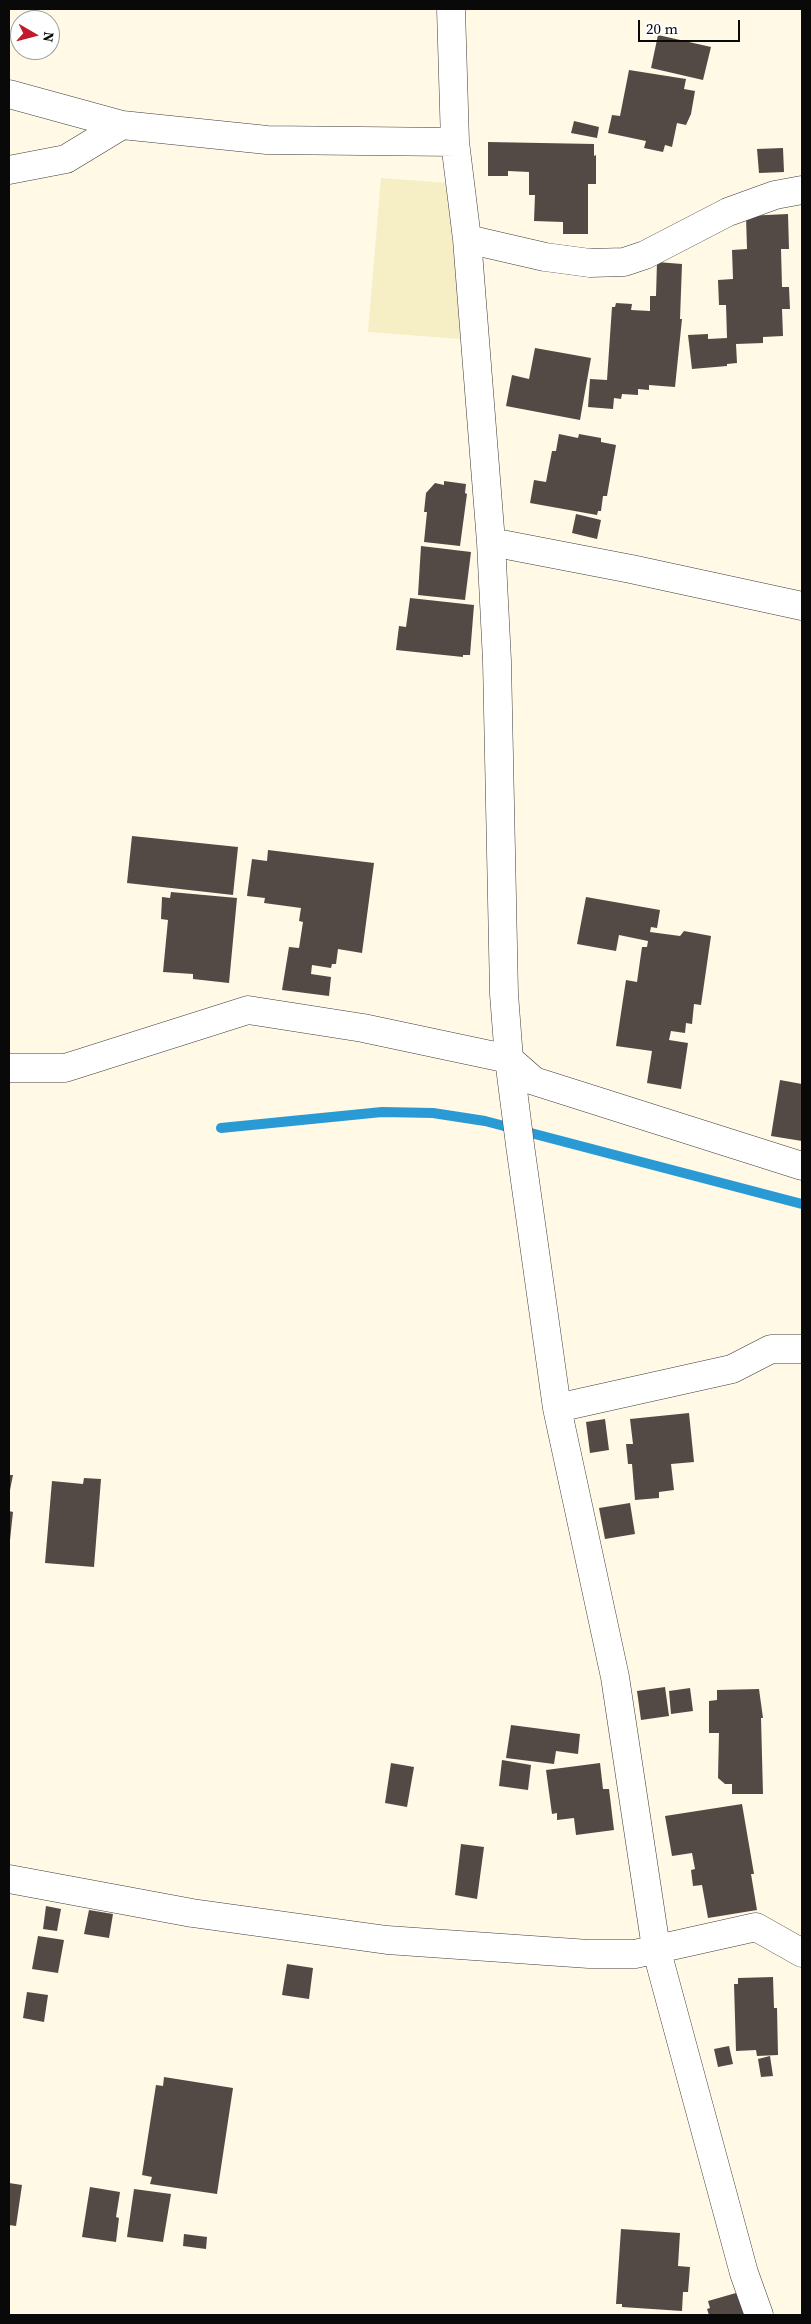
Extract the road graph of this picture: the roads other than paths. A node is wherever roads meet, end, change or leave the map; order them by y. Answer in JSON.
{"nodes":[{"id":1,"x":451,"y":9,"type":"edge"},
{"id":2,"x":9,"y":94,"type":"edge"},
{"id":3,"x":122,"y":125,"type":"junction"},
{"id":4,"x":454,"y":142,"type":"junction"},
{"id":5,"x":9,"y":170,"type":"edge"},
{"id":6,"x":802,"y":190,"type":"edge"},
{"id":7,"x":467,"y":239,"type":"junction"},
{"id":8,"x":491,"y":542,"type":"junction"},
{"id":9,"x":802,"y":606,"type":"edge"},
{"id":10,"x":509,"y":1059,"type":"junction"},
{"id":11,"x":9,"y":1068,"type":"edge"},
{"id":12,"x":802,"y":1166,"type":"edge"},
{"id":13,"x":802,"y":1349,"type":"edge"},
{"id":14,"x":557,"y":1408,"type":"junction"},
{"id":15,"x":9,"y":1879,"type":"edge"},
{"id":16,"x":656,"y":1948,"type":"junction"},
{"id":17,"x":802,"y":1953,"type":"edge"},
{"id":18,"x":759,"y":2315,"type":"edge"}],
"edges":[{"from":1,"to":4,"type":"street"},
{"from":2,"to":3,"type":"street"},
{"from":3,"to":4,"type":"street"},
{"from":3,"to":5,"type":"street"},
{"from":4,"to":7,"type":"street"},
{"from":6,"to":7,"type":"street"},
{"from":7,"to":8,"type":"street"},
{"from":8,"to":9,"type":"street"},
{"from":8,"to":10,"type":"street"},
{"from":10,"to":11,"type":"street"},
{"from":10,"to":12,"type":"street"},
{"from":10,"to":14,"type":"street"},
{"from":13,"to":14,"type":"street"},
{"from":14,"to":16,"type":"street"},
{"from":15,"to":16,"type":"street"},
{"from":16,"to":17,"type":"street"},
{"from":16,"to":18,"type":"street"}]}
